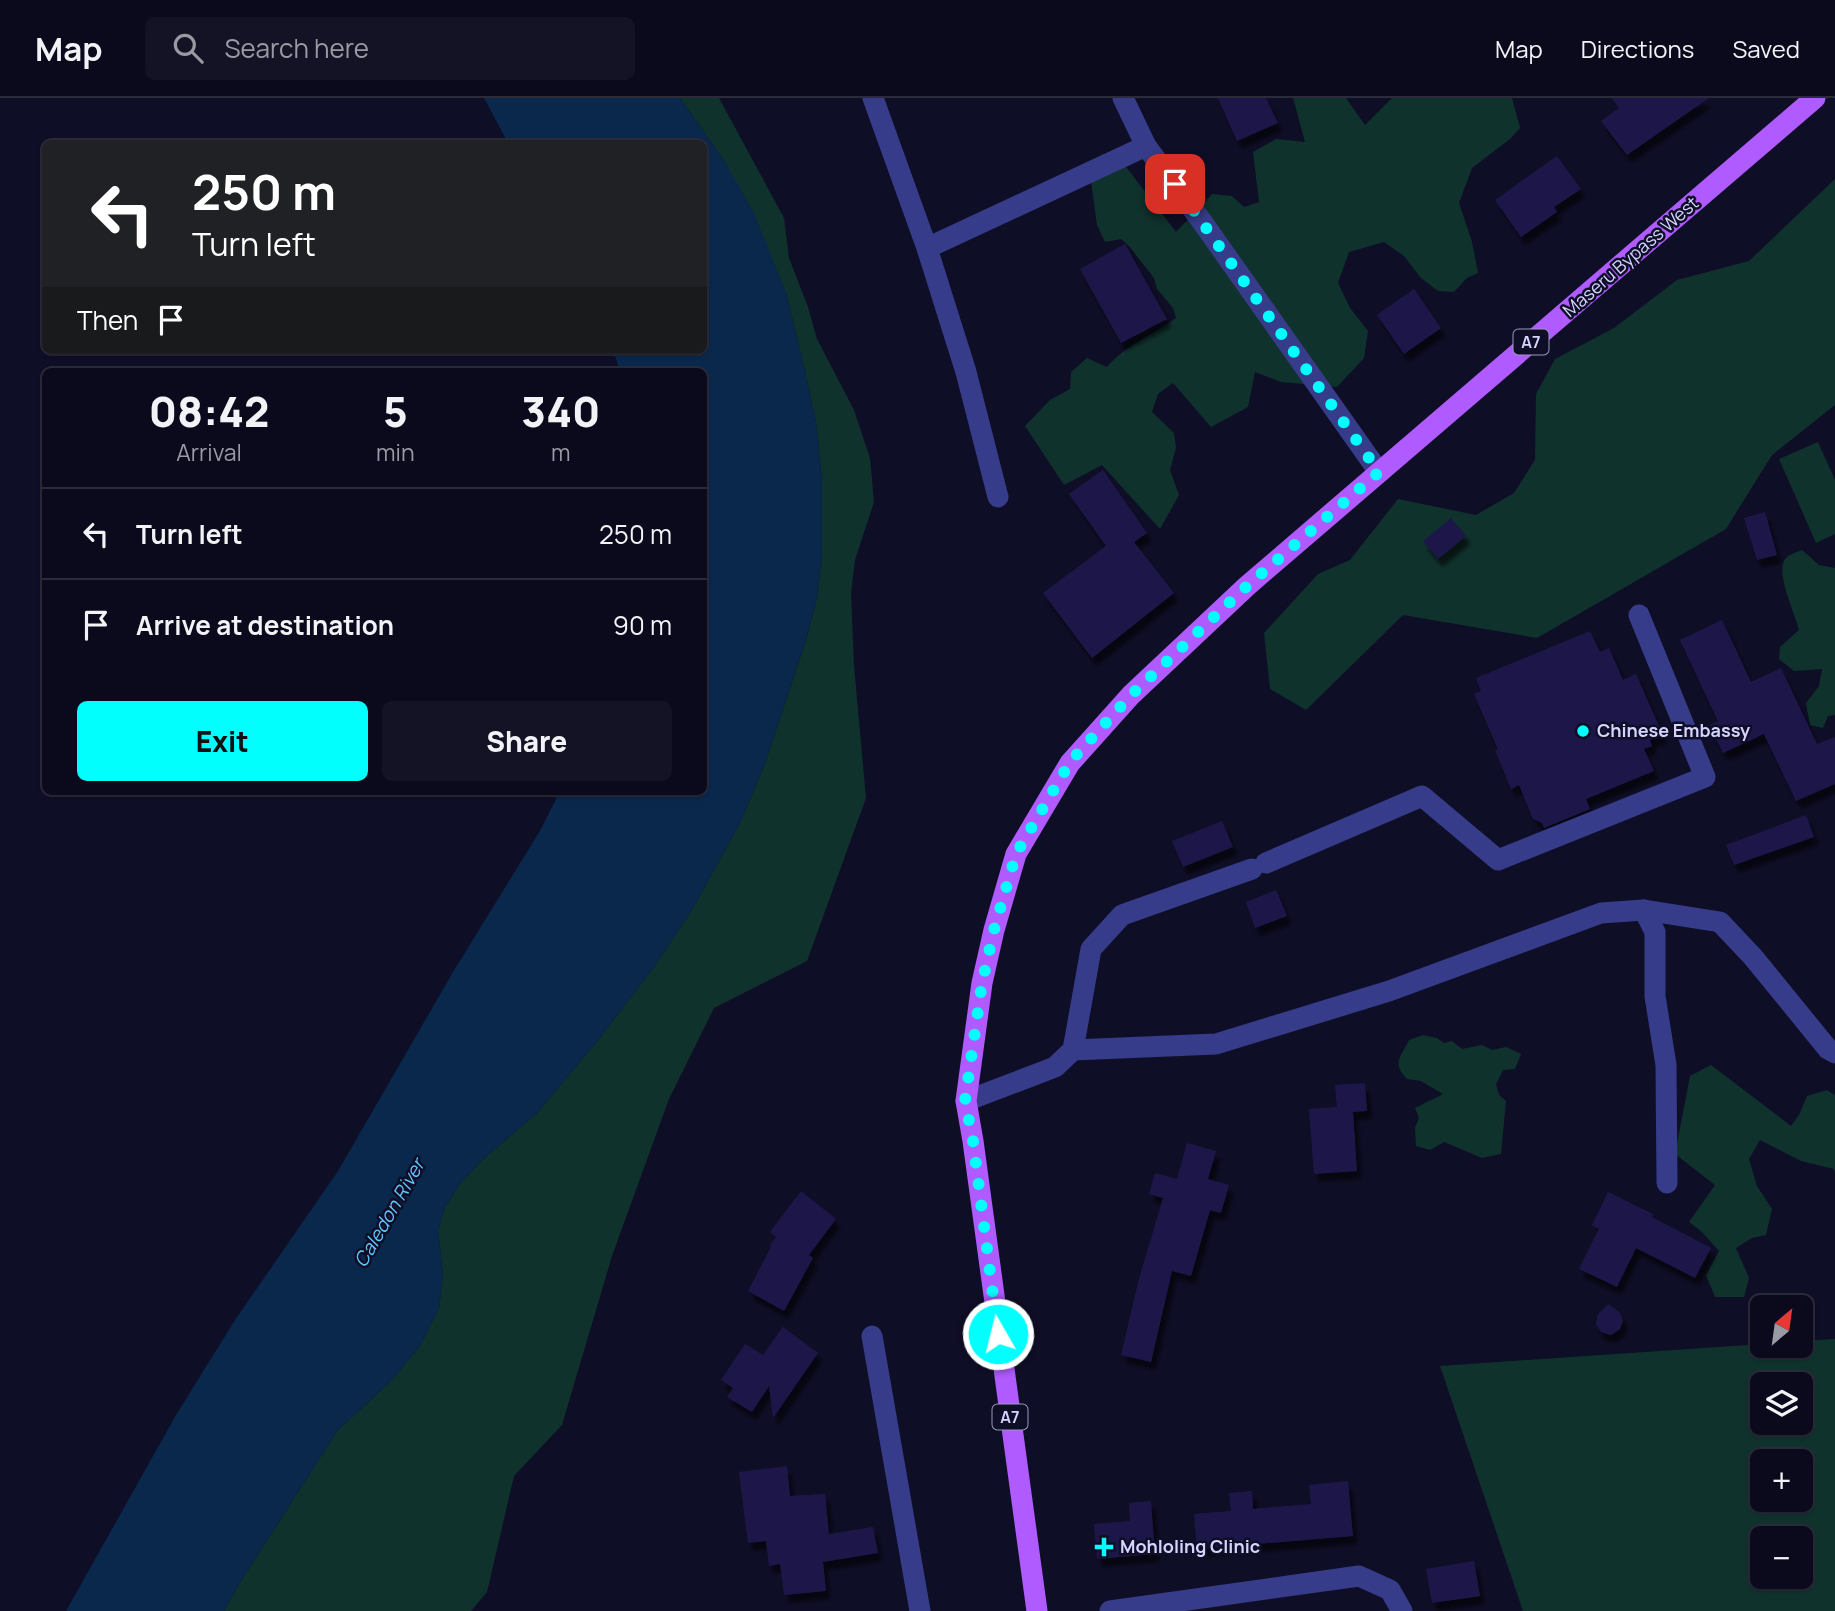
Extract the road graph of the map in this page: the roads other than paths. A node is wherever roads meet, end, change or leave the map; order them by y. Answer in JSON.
{"nodes":[{"id":1,"x":873,"y":98,"type":"edge"},
{"id":2,"x":1123,"y":98,"type":"edge"},
{"id":3,"x":1815,"y":98,"type":"edge"},
{"id":4,"x":1146,"y":146,"type":"junction"},
{"id":5,"x":926,"y":248,"type":"junction"},
{"id":6,"x":1379,"y":472,"type":"junction"},
{"id":7,"x":998,"y":497,"type":"dead end"},
{"id":8,"x":1639,"y":615,"type":"dead end"},
{"id":9,"x":1644,"y":910,"type":"junction"},
{"id":10,"x":1073,"y":1049,"type":"junction"},
{"id":11,"x":1835,"y":1053,"type":"edge"},
{"id":12,"x":965,"y":1101,"type":"junction"},
{"id":13,"x":1667,"y":1183,"type":"dead end"},
{"id":14,"x":872,"y":1335,"type":"dead end"},
{"id":15,"x":1115,"y":1610,"type":"edge"},
{"id":16,"x":920,"y":1611,"type":"edge"},
{"id":17,"x":1037,"y":1611,"type":"edge"},
{"id":18,"x":1402,"y":1611,"type":"edge"}],
"edges":[{"from":1,"to":5,"type":"street"},
{"from":2,"to":4,"type":"street"},
{"from":3,"to":6,"type":"main road","name":"Maseru Bypass West","number":"A7"},
{"from":4,"to":5,"type":"street"},
{"from":4,"to":6,"type":"street"},
{"from":5,"to":7,"type":"street"},
{"from":6,"to":12,"type":"main road","name":"Maseru Bypass West","number":"A7"},
{"from":8,"to":10,"type":"street"},
{"from":9,"to":10,"type":"street"},
{"from":9,"to":11,"type":"street"},
{"from":9,"to":13,"type":"street"},
{"from":10,"to":12,"type":"street"},
{"from":12,"to":17,"type":"main road","name":"Maseru Bypass West","number":"A7"},
{"from":14,"to":16,"type":"street"},
{"from":15,"to":18,"type":"street"}]}
